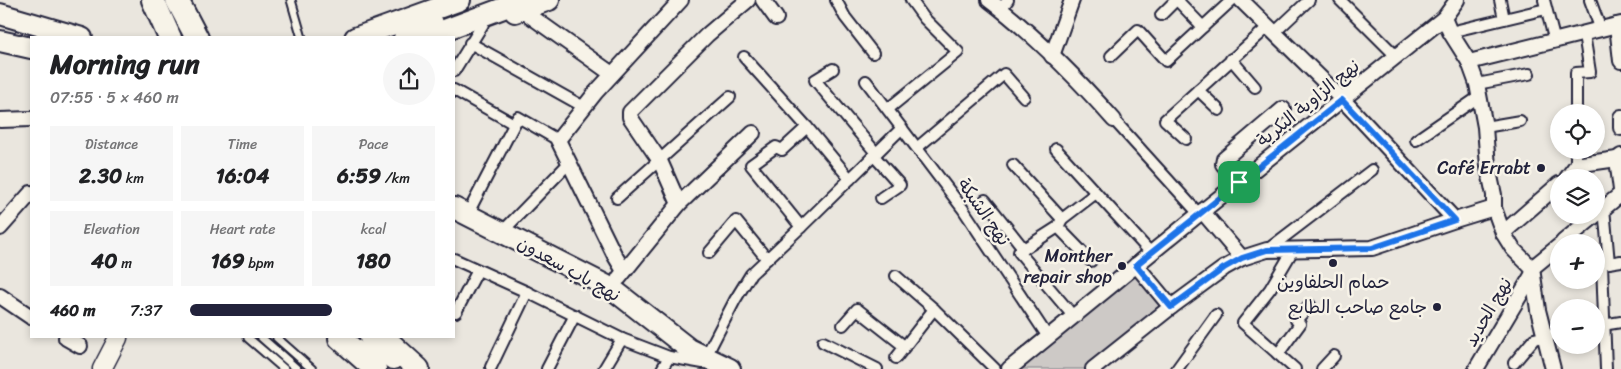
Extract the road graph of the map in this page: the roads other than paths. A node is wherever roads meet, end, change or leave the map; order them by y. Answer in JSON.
{"nodes":[{"id":1,"x":152,"y":0,"type":"edge"},
{"id":2,"x":177,"y":0,"type":"edge"},
{"id":3,"x":291,"y":0,"type":"edge"},
{"id":4,"x":460,"y":0,"type":"edge"},
{"id":5,"x":492,"y":0,"type":"edge"},
{"id":6,"x":549,"y":0,"type":"edge"},
{"id":7,"x":680,"y":0,"type":"edge"},
{"id":8,"x":748,"y":0,"type":"edge"},
{"id":9,"x":763,"y":0,"type":"edge"},
{"id":10,"x":836,"y":0,"type":"edge"},
{"id":11,"x":911,"y":0,"type":"edge"},
{"id":12,"x":989,"y":0,"type":"edge"},
{"id":13,"x":1072,"y":0,"type":"edge"},
{"id":14,"x":1176,"y":0,"type":"edge"},
{"id":15,"x":1232,"y":0,"type":"edge"},
{"id":16,"x":1241,"y":0,"type":"edge"},
{"id":17,"x":1309,"y":0,"type":"edge"},
{"id":18,"x":1340,"y":0,"type":"edge"},
{"id":19,"x":1457,"y":0,"type":"edge"},
{"id":20,"x":1500,"y":0,"type":"edge"},
{"id":21,"x":1590,"y":0,"type":"edge"},
{"id":22,"x":524,"y":5,"type":"edge"},
{"id":23,"x":1004,"y":5,"type":"edge"},
{"id":24,"x":1545,"y":5,"type":"edge"},
{"id":25,"x":0,"y":14,"type":"edge"},
{"id":26,"x":1161,"y":15,"type":"dead end"},
{"id":27,"x":446,"y":16,"type":"junction"},
{"id":28,"x":776,"y":18,"type":"dead end"},
{"id":29,"x":1444,"y":18,"type":"junction"},
{"id":30,"x":1504,"y":19,"type":"junction"},
{"id":31,"x":483,"y":24,"type":"junction"},
{"id":32,"x":0,"y":25,"type":"edge"},
{"id":33,"x":1619,"y":25,"type":"edge"},
{"id":34,"x":1203,"y":27,"type":"junction"},
{"id":35,"x":1271,"y":30,"type":"junction"},
{"id":36,"x":1601,"y":30,"type":"junction"},
{"id":37,"x":1450,"y":32,"type":"junction"},
{"id":38,"x":1584,"y":34,"type":"junction"},
{"id":39,"x":38,"y":36,"type":"edge"},
{"id":40,"x":75,"y":36,"type":"edge"},
{"id":41,"x":150,"y":36,"type":"edge"},
{"id":42,"x":169,"y":36,"type":"edge"},
{"id":43,"x":195,"y":36,"type":"edge"},
{"id":44,"x":301,"y":36,"type":"edge"},
{"id":45,"x":361,"y":36,"type":"edge"},
{"id":46,"x":395,"y":36,"type":"edge"},
{"id":47,"x":408,"y":36,"type":"edge"},
{"id":48,"x":429,"y":36,"type":"edge"},
{"id":49,"x":453,"y":36,"type":"edge"},
{"id":50,"x":0,"y":40,"type":"edge"},
{"id":51,"x":1555,"y":42,"type":"junction"},
{"id":52,"x":470,"y":43,"type":"junction"},
{"id":53,"x":30,"y":48,"type":"edge"},
{"id":54,"x":873,"y":53,"type":"dead end"},
{"id":55,"x":1052,"y":56,"type":"junction"},
{"id":56,"x":1110,"y":56,"type":"dead end"},
{"id":57,"x":1396,"y":56,"type":"junction"},
{"id":58,"x":744,"y":57,"type":"dead end"},
{"id":59,"x":1231,"y":60,"type":"junction"},
{"id":60,"x":1621,"y":61,"type":"edge"},
{"id":61,"x":1469,"y":62,"type":"junction"},
{"id":62,"x":455,"y":69,"type":"edge"},
{"id":63,"x":833,"y":69,"type":"dead end"},
{"id":64,"x":612,"y":74,"type":"junction"},
{"id":65,"x":1529,"y":74,"type":"dead end"},
{"id":66,"x":866,"y":81,"type":"dead end"},
{"id":67,"x":1255,"y":87,"type":"dead end"},
{"id":68,"x":1198,"y":90,"type":"junction"},
{"id":69,"x":1479,"y":90,"type":"junction"},
{"id":70,"x":455,"y":91,"type":"edge"},
{"id":71,"x":730,"y":97,"type":"dead end"},
{"id":72,"x":1024,"y":97,"type":"dead end"},
{"id":73,"x":1342,"y":100,"type":"junction"},
{"id":74,"x":1576,"y":104,"type":"edge"},
{"id":75,"x":584,"y":106,"type":"junction"},
{"id":76,"x":888,"y":109,"type":"junction"},
{"id":77,"x":1283,"y":109,"type":"dead end"},
{"id":78,"x":1219,"y":110,"type":"dead end"},
{"id":79,"x":1621,"y":117,"type":"edge"},
{"id":80,"x":30,"y":119,"type":"edge"},
{"id":81,"x":0,"y":120,"type":"edge"},
{"id":82,"x":1114,"y":120,"type":"joint"},
{"id":83,"x":1520,"y":121,"type":"dead end"},
{"id":84,"x":514,"y":124,"type":"junction"},
{"id":85,"x":1485,"y":126,"type":"junction"},
{"id":86,"x":807,"y":127,"type":"junction"},
{"id":87,"x":902,"y":128,"type":"junction"},
{"id":88,"x":1621,"y":128,"type":"edge"},
{"id":89,"x":753,"y":133,"type":"dead end"},
{"id":90,"x":1186,"y":139,"type":"dead end"},
{"id":91,"x":558,"y":140,"type":"junction"},
{"id":92,"x":1416,"y":140,"type":"dead end"},
{"id":93,"x":918,"y":147,"type":"junction"},
{"id":94,"x":1056,"y":149,"type":"dead end"},
{"id":95,"x":875,"y":155,"type":"junction"},
{"id":96,"x":1619,"y":157,"type":"edge"},
{"id":97,"x":1576,"y":159,"type":"edge"},
{"id":98,"x":660,"y":161,"type":"junction"},
{"id":99,"x":570,"y":162,"type":"junction"},
{"id":100,"x":1013,"y":165,"type":"dead end"},
{"id":101,"x":1576,"y":166,"type":"junction"},
{"id":102,"x":1574,"y":169,"type":"edge"},
{"id":103,"x":1372,"y":170,"type":"dead end"},
{"id":104,"x":850,"y":179,"type":"junction"},
{"id":105,"x":1239,"y":182,"type":"junction"},
{"id":106,"x":1550,"y":192,"type":"edge"},
{"id":107,"x":1621,"y":192,"type":"edge"},
{"id":108,"x":1096,"y":193,"type":"junction"},
{"id":109,"x":30,"y":194,"type":"edge"},
{"id":110,"x":617,"y":198,"type":"dead end"},
{"id":111,"x":881,"y":198,"type":"dead end"},
{"id":112,"x":985,"y":200,"type":"dead end"},
{"id":113,"x":679,"y":204,"type":"junction"},
{"id":114,"x":1605,"y":207,"type":"edge"},
{"id":115,"x":1494,"y":208,"type":"junction"},
{"id":116,"x":460,"y":211,"type":"edge"},
{"id":117,"x":1200,"y":213,"type":"junction"},
{"id":118,"x":1455,"y":220,"type":"junction"},
{"id":119,"x":1060,"y":223,"type":"junction"},
{"id":120,"x":1585,"y":224,"type":"edge"},
{"id":121,"x":1605,"y":224,"type":"edge"},
{"id":122,"x":801,"y":227,"type":"junction"},
{"id":123,"x":0,"y":228,"type":"edge"},
{"id":124,"x":502,"y":232,"type":"junction"},
{"id":125,"x":1503,"y":233,"type":"junction"},
{"id":126,"x":1573,"y":234,"type":"edge"},
{"id":127,"x":1024,"y":249,"type":"junction"},
{"id":128,"x":1267,"y":250,"type":"junction"},
{"id":129,"x":1294,"y":250,"type":"junction"},
{"id":130,"x":709,"y":253,"type":"dead end"},
{"id":131,"x":1151,"y":253,"type":"junction"},
{"id":132,"x":1550,"y":254,"type":"edge"},
{"id":133,"x":1242,"y":258,"type":"junction"},
{"id":134,"x":455,"y":259,"type":"edge"},
{"id":135,"x":767,"y":259,"type":"junction"},
{"id":136,"x":1091,"y":261,"type":"dead end"},
{"id":137,"x":1621,"y":261,"type":"edge"},
{"id":138,"x":1606,"y":263,"type":"junction"},
{"id":139,"x":1136,"y":265,"type":"junction"},
{"id":140,"x":478,"y":270,"type":"junction"},
{"id":141,"x":624,"y":271,"type":"junction"},
{"id":142,"x":1532,"y":271,"type":"junction"},
{"id":143,"x":896,"y":276,"type":"dead end"},
{"id":144,"x":611,"y":288,"type":"junction"},
{"id":145,"x":527,"y":292,"type":"junction"},
{"id":146,"x":0,"y":296,"type":"edge"},
{"id":147,"x":1603,"y":299,"type":"edge"},
{"id":148,"x":1310,"y":305,"type":"dead end"},
{"id":149,"x":1171,"y":307,"type":"junction"},
{"id":150,"x":934,"y":309,"type":"junction"},
{"id":151,"x":456,"y":312,"type":"dead end"},
{"id":152,"x":576,"y":315,"type":"junction"},
{"id":153,"x":1216,"y":315,"type":"dead end"},
{"id":154,"x":30,"y":316,"type":"edge"},
{"id":155,"x":1074,"y":317,"type":"junction"},
{"id":156,"x":1621,"y":322,"type":"edge"},
{"id":157,"x":843,"y":325,"type":"dead end"},
{"id":158,"x":1605,"y":325,"type":"edge"},
{"id":159,"x":1550,"y":331,"type":"edge"},
{"id":160,"x":1550,"y":335,"type":"edge"},
{"id":161,"x":66,"y":338,"type":"edge"},
{"id":162,"x":118,"y":338,"type":"edge"},
{"id":163,"x":248,"y":338,"type":"edge"},
{"id":164,"x":262,"y":338,"type":"edge"},
{"id":165,"x":277,"y":338,"type":"edge"},
{"id":166,"x":340,"y":338,"type":"edge"},
{"id":167,"x":360,"y":338,"type":"edge"},
{"id":168,"x":370,"y":338,"type":"edge"},
{"id":169,"x":1048,"y":338,"type":"junction"},
{"id":170,"x":622,"y":339,"type":"junction"},
{"id":171,"x":823,"y":342,"type":"dead end"},
{"id":172,"x":80,"y":346,"type":"dead end"},
{"id":173,"x":904,"y":346,"type":"junction"},
{"id":174,"x":396,"y":353,"type":"edge"},
{"id":175,"x":1278,"y":354,"type":"junction"},
{"id":176,"x":1553,"y":354,"type":"edge"},
{"id":177,"x":1604,"y":354,"type":"edge"},
{"id":178,"x":1334,"y":356,"type":"dead end"},
{"id":179,"x":669,"y":357,"type":"junction"},
{"id":180,"x":896,"y":358,"type":"dead end"},
{"id":181,"x":691,"y":362,"type":"edge"},
{"id":182,"x":1514,"y":363,"type":"dead end"},
{"id":183,"x":491,"y":367,"type":"dead end"},
{"id":184,"x":727,"y":368,"type":"edge"},
{"id":185,"x":102,"y":369,"type":"edge"},
{"id":186,"x":284,"y":369,"type":"edge"},
{"id":187,"x":297,"y":369,"type":"edge"},
{"id":188,"x":312,"y":369,"type":"edge"},
{"id":189,"x":375,"y":369,"type":"edge"},
{"id":190,"x":418,"y":369,"type":"edge"},
{"id":191,"x":547,"y":369,"type":"edge"},
{"id":192,"x":604,"y":369,"type":"edge"},
{"id":193,"x":662,"y":369,"type":"edge"},
{"id":194,"x":877,"y":369,"type":"edge"},
{"id":195,"x":995,"y":369,"type":"edge"},
{"id":196,"x":1009,"y":369,"type":"edge"},
{"id":197,"x":1093,"y":369,"type":"edge"},
{"id":198,"x":1177,"y":369,"type":"edge"},
{"id":199,"x":1295,"y":369,"type":"edge"},
{"id":200,"x":1322,"y":369,"type":"edge"},
{"id":201,"x":1476,"y":369,"type":"edge"},
{"id":202,"x":1553,"y":369,"type":"edge"},
{"id":203,"x":1606,"y":369,"type":"edge"}],
"edges":[{"from":1,"to":41,"type":"main road"},
{"from":1,"to":42,"type":"main road"},
{"from":2,"to":43,"type":"main road"},
{"from":3,"to":44,"type":"lane"},
{"from":4,"to":45,"type":"main road"},
{"from":5,"to":27,"type":"main road"},
{"from":6,"to":22,"type":"main road"},
{"from":7,"to":64,"type":"street"},
{"from":8,"to":98,"type":"street"},
{"from":9,"to":28,"type":"street"},
{"from":10,"to":54,"type":"street"},
{"from":11,"to":76,"type":"street"},
{"from":12,"to":23,"type":"street"},
{"from":13,"to":55,"type":"street"},
{"from":14,"to":26,"type":"street"},
{"from":14,"to":34,"type":"street"},
{"from":15,"to":34,"type":"street"},
{"from":16,"to":35,"type":"street"},
{"from":17,"to":35,"type":"street"},
{"from":18,"to":57,"type":"street"},
{"from":19,"to":29,"type":"street","name":"نهج الزاوية البكرية"},
{"from":20,"to":30,"type":"street"},
{"from":21,"to":36,"type":"street"},
{"from":22,"to":31,"type":"main road"},
{"from":22,"to":48,"type":"main road"},
{"from":22,"to":64,"type":"street"},
{"from":23,"to":55,"type":"street"},
{"from":24,"to":30,"type":"street"},
{"from":24,"to":51,"type":"street"},
{"from":25,"to":40,"type":"main road"},
{"from":27,"to":46,"type":"main road"},
{"from":27,"to":47,"type":"main road"},
{"from":29,"to":37,"type":"street"},
{"from":29,"to":57,"type":"street","name":"نهج الزاوية البكرية"},
{"from":30,"to":37,"type":"street"},
{"from":31,"to":49,"type":"main road"},
{"from":31,"to":52,"type":"street"},
{"from":32,"to":39,"type":"main road"},
{"from":33,"to":36,"type":"street"},
{"from":33,"to":60,"type":"street"},
{"from":34,"to":56,"type":"street"},
{"from":35,"to":59,"type":"street"},
{"from":35,"to":73,"type":"street"},
{"from":36,"to":38,"type":"street"},
{"from":37,"to":61,"type":"street"},
{"from":38,"to":51,"type":"street"},
{"from":38,"to":74,"type":"street"},
{"from":50,"to":53,"type":"main road"},
{"from":51,"to":61,"type":"street"},
{"from":52,"to":62,"type":"street"},
{"from":52,"to":75,"type":"street"},
{"from":55,"to":82,"type":"street"},
{"from":57,"to":73,"type":"street","name":"نهج الزاوية البكرية"},
{"from":58,"to":86,"type":"street"},
{"from":59,"to":67,"type":"street"},
{"from":59,"to":68,"type":"street"},
{"from":61,"to":69,"type":"street"},
{"from":63,"to":95,"type":"street"},
{"from":64,"to":75,"type":"street"},
{"from":65,"to":69,"type":"street"},
{"from":66,"to":76,"type":"street","name":"نهج الشبكة"},
{"from":68,"to":78,"type":"street"},
{"from":68,"to":90,"type":"street"},
{"from":69,"to":85,"type":"street"},
{"from":69,"to":92,"type":"street"},
{"from":70,"to":84,"type":"street"},
{"from":71,"to":98,"type":"street"},
{"from":72,"to":93,"type":"street"},
{"from":73,"to":105,"type":"street","name":"نهج الزاوية البكرية"},
{"from":73,"to":118,"type":"street"},
{"from":75,"to":91,"type":"street"},
{"from":76,"to":87,"type":"street","name":"نهج الشبكة"},
{"from":77,"to":105,"type":"street"},
{"from":79,"to":88,"type":"street"},
{"from":80,"to":81,"type":"street"},
{"from":82,"to":117,"type":"street"},
{"from":83,"to":85,"type":"street"},
{"from":84,"to":91,"type":"street"},
{"from":84,"to":116,"type":"street"},
{"from":85,"to":115,"type":"street"},
{"from":86,"to":104,"type":"street"},
{"from":86,"to":122,"type":"street"},
{"from":87,"to":93,"type":"street","name":"نهج الشبكة"},
{"from":87,"to":95,"type":"street"},
{"from":89,"to":113,"type":"street"},
{"from":91,"to":99,"type":"street"},
{"from":93,"to":169,"type":"street","name":"نهج الشبكة"},
{"from":94,"to":108,"type":"street"},
{"from":95,"to":104,"type":"street"},
{"from":95,"to":111,"type":"street"},
{"from":96,"to":101,"type":"street"},
{"from":96,"to":107,"type":"street"},
{"from":97,"to":101,"type":"street"},
{"from":98,"to":110,"type":"street"},
{"from":98,"to":113,"type":"street"},
{"from":99,"to":124,"type":"street"},
{"from":99,"to":141,"type":"street"},
{"from":100,"to":119,"type":"street"},
{"from":101,"to":102,"type":"street"},
{"from":103,"to":128,"type":"street"},
{"from":104,"to":122,"type":"street"},
{"from":105,"to":117,"type":"street","name":"نهج الزاوية البكرية"},
{"from":106,"to":125,"type":"street"},
{"from":107,"to":114,"type":"street"},
{"from":108,"to":119,"type":"street"},
{"from":108,"to":131,"type":"street"},
{"from":109,"to":123,"type":"street"},
{"from":112,"to":127,"type":"street"},
{"from":113,"to":141,"type":"street"},
{"from":115,"to":118,"type":"street"},
{"from":115,"to":125,"type":"street"},
{"from":116,"to":124,"type":"main road","name":"نهج باب سعدون"},
{"from":117,"to":131,"type":"street","name":"نهج الزاوية البكرية"},
{"from":117,"to":133,"type":"street"},
{"from":118,"to":129,"type":"street"},
{"from":119,"to":127,"type":"street"},
{"from":119,"to":136,"type":"street"},
{"from":120,"to":126,"type":"street"},
{"from":121,"to":138,"type":"street"},
{"from":122,"to":135,"type":"street"},
{"from":124,"to":144,"type":"main road","name":"نهج باب سعدون"},
{"from":125,"to":142,"type":"street"},
{"from":127,"to":155,"type":"street"},
{"from":128,"to":129,"type":"street"},
{"from":128,"to":133,"type":"street"},
{"from":129,"to":175,"type":"street"},
{"from":130,"to":135,"type":"street"},
{"from":131,"to":139,"type":"street","name":"نهج الزاوية البكرية"},
{"from":132,"to":142,"type":"street"},
{"from":133,"to":149,"type":"street"},
{"from":134,"to":140,"type":"street"},
{"from":135,"to":181,"type":"street"},
{"from":137,"to":138,"type":"street"},
{"from":138,"to":147,"type":"street"},
{"from":139,"to":149,"type":"street"},
{"from":139,"to":155,"type":"street","name":"نهج الزاوية البكرية"},
{"from":140,"to":145,"type":"street"},
{"from":140,"to":151,"type":"street"},
{"from":141,"to":144,"type":"street"},
{"from":142,"to":159,"type":"street"},
{"from":142,"to":201,"type":"street","name":"نهج الحديد"},
{"from":143,"to":150,"type":"street"},
{"from":144,"to":181,"type":"main road","name":"نهج باب سعدون"},
{"from":145,"to":152,"type":"street"},
{"from":145,"to":183,"type":"street"},
{"from":146,"to":154,"type":"street"},
{"from":148,"to":175,"type":"street"},
{"from":149,"to":197,"type":"street"},
{"from":150,"to":173,"type":"street"},
{"from":150,"to":195,"type":"street"},
{"from":152,"to":170,"type":"street"},
{"from":152,"to":191,"type":"street"},
{"from":153,"to":198,"type":"street"},
{"from":155,"to":169,"type":"street","name":"نهج الزاوية البكرية"},
{"from":156,"to":158,"type":"street"},
{"from":157,"to":173,"type":"street"},
{"from":160,"to":182,"type":"street"},
{"from":161,"to":172,"type":"street"},
{"from":162,"to":185,"type":"street"},
{"from":163,"to":186,"type":"lane"},
{"from":164,"to":187,"type":"lane"},
{"from":165,"to":188,"type":"lane"},
{"from":166,"to":189,"type":"main road"},
{"from":167,"to":174,"type":"main road"},
{"from":168,"to":174,"type":"main road"},
{"from":169,"to":196,"type":"street","name":"نهج الزاوية البكرية"},
{"from":170,"to":179,"type":"street"},
{"from":170,"to":192,"type":"street"},
{"from":171,"to":194,"type":"street"},
{"from":173,"to":180,"type":"street"},
{"from":174,"to":190,"type":"main road"},
{"from":175,"to":199,"type":"street"},
{"from":176,"to":202,"type":"street"},
{"from":177,"to":203,"type":"street"},
{"from":178,"to":200,"type":"street"},
{"from":179,"to":181,"type":"street"},
{"from":179,"to":193,"type":"street"},
{"from":181,"to":184,"type":"main road","name":"نهج باب سعدون"}]}
